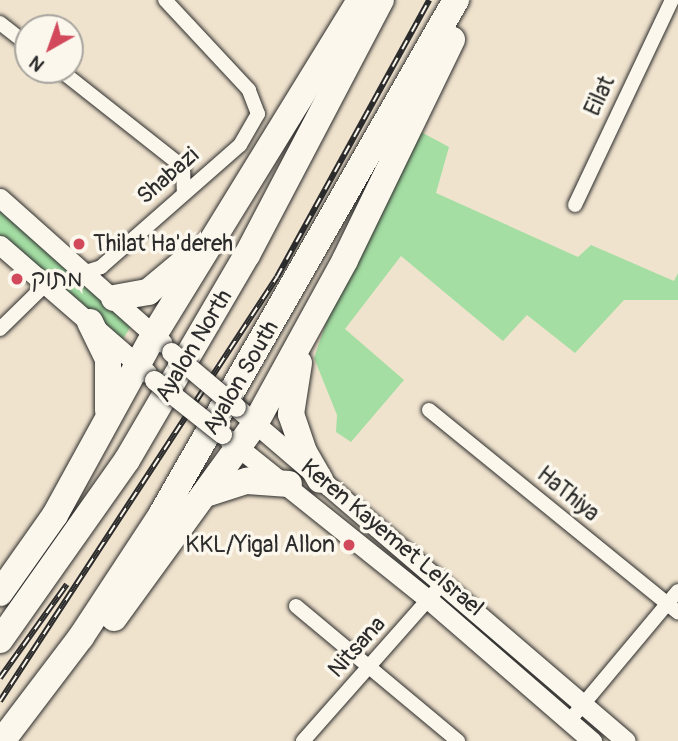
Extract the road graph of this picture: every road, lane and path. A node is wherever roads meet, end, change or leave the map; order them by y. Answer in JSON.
{"nodes":[{"id":1,"x":166,"y":0,"type":"edge"},
{"id":2,"x":360,"y":0,"type":"edge"},
{"id":3,"x":381,"y":0,"type":"edge"},
{"id":4,"x":456,"y":0,"type":"edge"},
{"id":5,"x":471,"y":0,"type":"edge"},
{"id":6,"x":673,"y":6,"type":"edge"},
{"id":7,"x":0,"y":23,"type":"edge"},
{"id":8,"x":14,"y":34,"type":"edge"},
{"id":9,"x":78,"y":84,"type":"edge"},
{"id":10,"x":183,"y":167,"type":"junction"},
{"id":11,"x":205,"y":174,"type":"junction"},
{"id":12,"x":184,"y":191,"type":"junction"},
{"id":13,"x":0,"y":198,"type":"edge"},
{"id":14,"x":575,"y":205,"type":"dead end"},
{"id":15,"x":223,"y":227,"type":"junction"},
{"id":16,"x":0,"y":245,"type":"edge"},
{"id":17,"x":100,"y":281,"type":"junction"},
{"id":18,"x":46,"y":284,"type":"junction"},
{"id":19,"x":90,"y":322,"type":"junction"},
{"id":20,"x":0,"y":329,"type":"edge"},
{"id":21,"x":305,"y":335,"type":"junction"},
{"id":22,"x":163,"y":343,"type":"junction"},
{"id":23,"x":146,"y":372,"type":"junction"},
{"id":24,"x":429,"y":410,"type":"dead end"},
{"id":25,"x":246,"y":416,"type":"junction"},
{"id":26,"x":106,"y":425,"type":"junction"},
{"id":27,"x":230,"y":441,"type":"junction"},
{"id":28,"x":320,"y":480,"type":"junction"},
{"id":29,"x":289,"y":484,"type":"junction"},
{"id":30,"x":209,"y":493,"type":"junction"},
{"id":31,"x":443,"y":583,"type":"junction"},
{"id":32,"x":678,"y":592,"type":"edge"},
{"id":33,"x":0,"y":593,"type":"edge"},
{"id":34,"x":429,"y":600,"type":"junction"},
{"id":35,"x":296,"y":606,"type":"dead end"},
{"id":36,"x":673,"y":608,"type":"edge"},
{"id":37,"x":0,"y":640,"type":"edge"},
{"id":38,"x":369,"y":668,"type":"junction"},
{"id":39,"x":584,"y":702,"type":"junction"},
{"id":40,"x":570,"y":720,"type":"junction"},
{"id":41,"x":2,"y":741,"type":"edge"},
{"id":42,"x":23,"y":741,"type":"edge"},
{"id":43,"x":303,"y":741,"type":"edge"},
{"id":44,"x":458,"y":741,"type":"edge"},
{"id":45,"x":592,"y":741,"type":"edge"},
{"id":46,"x":626,"y":741,"type":"edge"}],
"edges":[{"from":1,"to":11,"type":"street","name":"Shabazi"},
{"from":2,"to":15,"type":"highway"},
{"from":3,"to":37,"type":"highway","name":"Ayalon North"},
{"from":4,"to":41,"type":"highway","name":"Ayalon South"},
{"from":5,"to":21,"type":"highway"},
{"from":6,"to":14,"type":"street","name":"Eilat"},
{"from":7,"to":8,"type":"street"},
{"from":9,"to":10,"type":"street"},
{"from":10,"to":11,"type":"street"},
{"from":10,"to":12,"type":"street"},
{"from":11,"to":12,"type":"street","name":"Shabazi"},
{"from":12,"to":17,"type":"street","name":"Shabazi"},
{"from":13,"to":17,"type":"street","name":"Keren Kayemet LeIsrael"},
{"from":15,"to":17,"type":"highway"},
{"from":15,"to":22,"type":"highway"},
{"from":16,"to":18,"type":"street","name":"Keren Kayemet LeIsrael"},
{"from":17,"to":22,"type":"street","name":"Keren Kayemet LeIsrael"},
{"from":18,"to":19,"type":"street","name":"Keren Kayemet LeIsrael"},
{"from":18,"to":20,"type":"street"},
{"from":19,"to":23,"type":"street","name":"Keren Kayemet LeIsrael"},
{"from":19,"to":26,"type":"highway"},
{"from":21,"to":25,"type":"highway"},
{"from":21,"to":28,"type":"highway"},
{"from":22,"to":23,"type":"highway"},
{"from":22,"to":25,"type":"street","name":"Keren Kayemet LeIsrael","bridge":true},
{"from":23,"to":26,"type":"highway"},
{"from":23,"to":27,"type":"street","name":"Keren Kayemet LeIsrael","bridge":true},
{"from":24,"to":36,"type":"street","name":"HaThiya"},
{"from":25,"to":27,"type":"highway"},
{"from":25,"to":28,"type":"street","name":"Keren Kayemet LeIsrael"},
{"from":26,"to":33,"type":"highway"},
{"from":27,"to":29,"type":"street","name":"Keren Kayemet LeIsrael"},
{"from":27,"to":30,"type":"highway"},
{"from":28,"to":31,"type":"street","name":"Keren Kayemet LeIsrael"},
{"from":29,"to":30,"type":"highway"},
{"from":29,"to":34,"type":"street","name":"Keren Kayemet LeIsrael"},
{"from":30,"to":42,"type":"highway"},
{"from":31,"to":34,"type":"street","name":"Nitsana"},
{"from":31,"to":39,"type":"street","name":"Keren Kayemet LeIsrael"},
{"from":32,"to":36,"type":"street"},
{"from":34,"to":38,"type":"street","name":"Nitsana"},
{"from":34,"to":40,"type":"street","name":"Keren Kayemet LeIsrael"},
{"from":35,"to":38,"type":"street"},
{"from":36,"to":39,"type":"street"},
{"from":38,"to":43,"type":"street","name":"Nitsana"},
{"from":38,"to":44,"type":"street"},
{"from":39,"to":40,"type":"street"},
{"from":39,"to":46,"type":"street","name":"Keren Kayemet LeIsrael"},
{"from":40,"to":45,"type":"street","name":"Keren Kayemet LeIsrael"}]}
